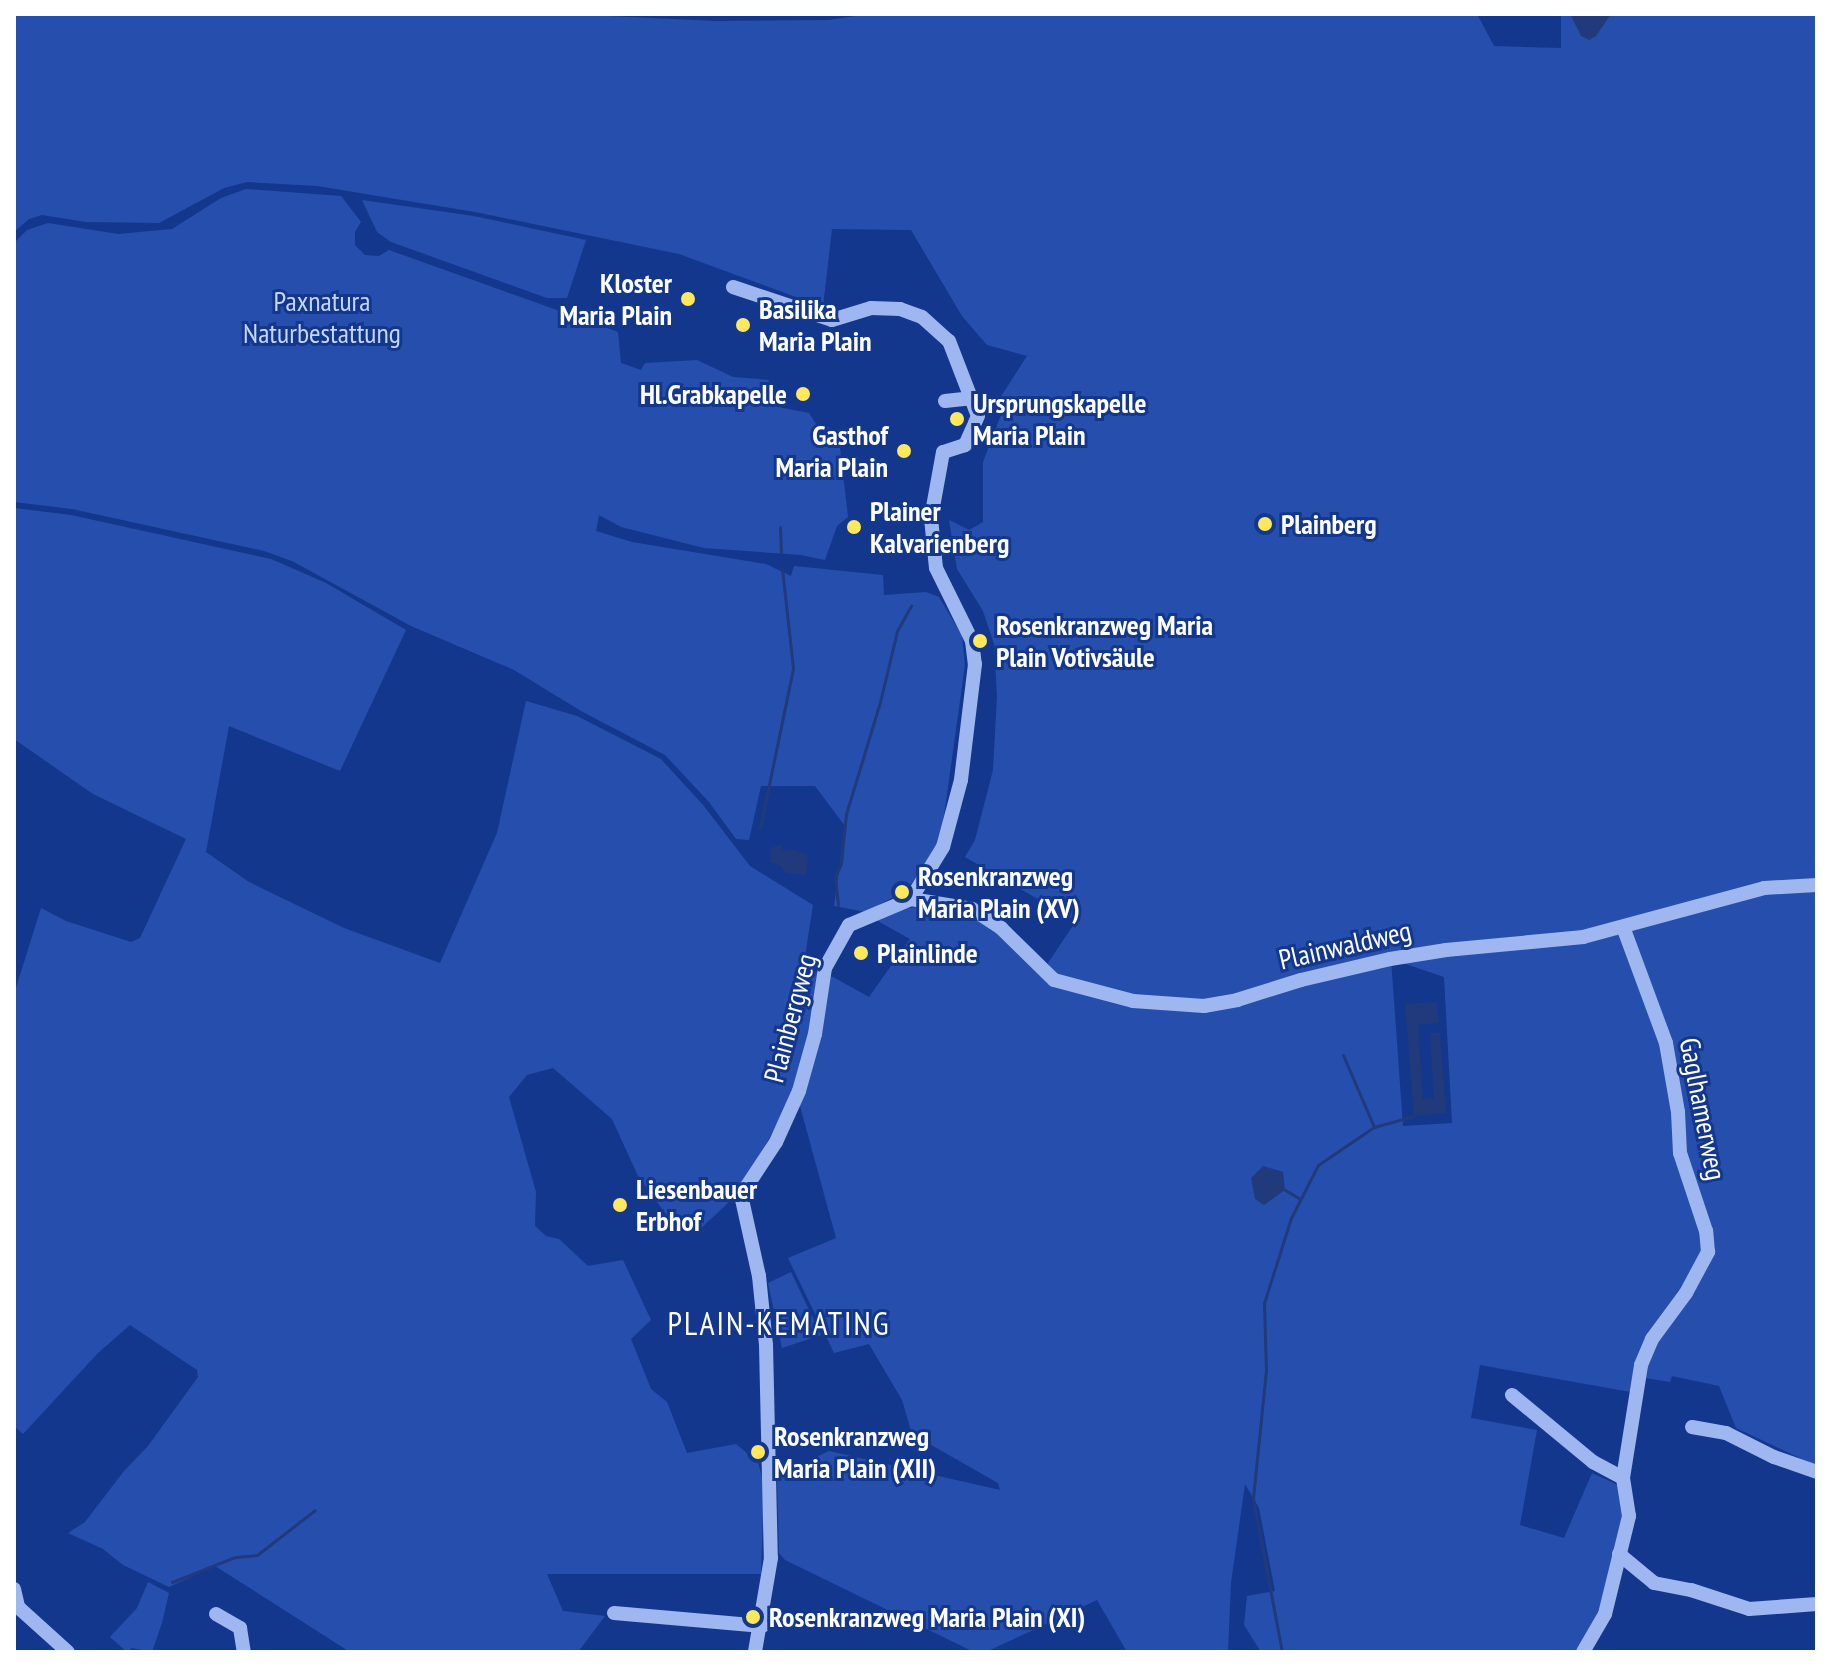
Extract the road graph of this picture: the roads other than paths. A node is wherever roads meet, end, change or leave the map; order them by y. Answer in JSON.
{"nodes":[{"id":1,"x":733,"y":287,"type":"dead end"},
{"id":2,"x":973,"y":398,"type":"junction"},
{"id":3,"x":945,"y":401,"type":"dead end"},
{"id":4,"x":1817,"y":885,"type":"edge"},
{"id":5,"x":911,"y":899,"type":"junction"},
{"id":6,"x":1623,"y":927,"type":"junction"},
{"id":7,"x":1512,"y":1395,"type":"dead end"},
{"id":8,"x":1692,"y":1427,"type":"dead end"},
{"id":9,"x":1817,"y":1472,"type":"edge"},
{"id":10,"x":1623,"y":1478,"type":"junction"},
{"id":11,"x":1619,"y":1554,"type":"junction"},
{"id":12,"x":14,"y":1589,"type":"edge"},
{"id":13,"x":1817,"y":1604,"type":"edge"},
{"id":14,"x":614,"y":1613,"type":"dead end"},
{"id":15,"x":216,"y":1614,"type":"dead end"},
{"id":16,"x":762,"y":1626,"type":"junction"},
{"id":17,"x":68,"y":1652,"type":"edge"},
{"id":18,"x":244,"y":1652,"type":"edge"},
{"id":19,"x":755,"y":1652,"type":"edge"},
{"id":20,"x":1583,"y":1652,"type":"edge"}],
"edges":[{"from":1,"to":2,"type":"street"},
{"from":2,"to":3,"type":"street"},
{"from":2,"to":5,"type":"street"},
{"from":4,"to":6,"type":"street","name":"Plainwaldweg"},
{"from":5,"to":6,"type":"street","name":"Plainwaldweg"},
{"from":5,"to":16,"type":"street","name":"Plainbergweg"},
{"from":6,"to":10,"type":"street","name":"Gaglhamerweg"},
{"from":7,"to":10,"type":"street"},
{"from":8,"to":9,"type":"street"},
{"from":10,"to":11,"type":"street","name":"Gaglhamerweg"},
{"from":11,"to":13,"type":"street"},
{"from":11,"to":20,"type":"street","name":"Gaglhamerweg"},
{"from":12,"to":17,"type":"street"},
{"from":14,"to":16,"type":"street"},
{"from":15,"to":18,"type":"street"},
{"from":16,"to":19,"type":"street","name":"Plainbergweg"}]}
